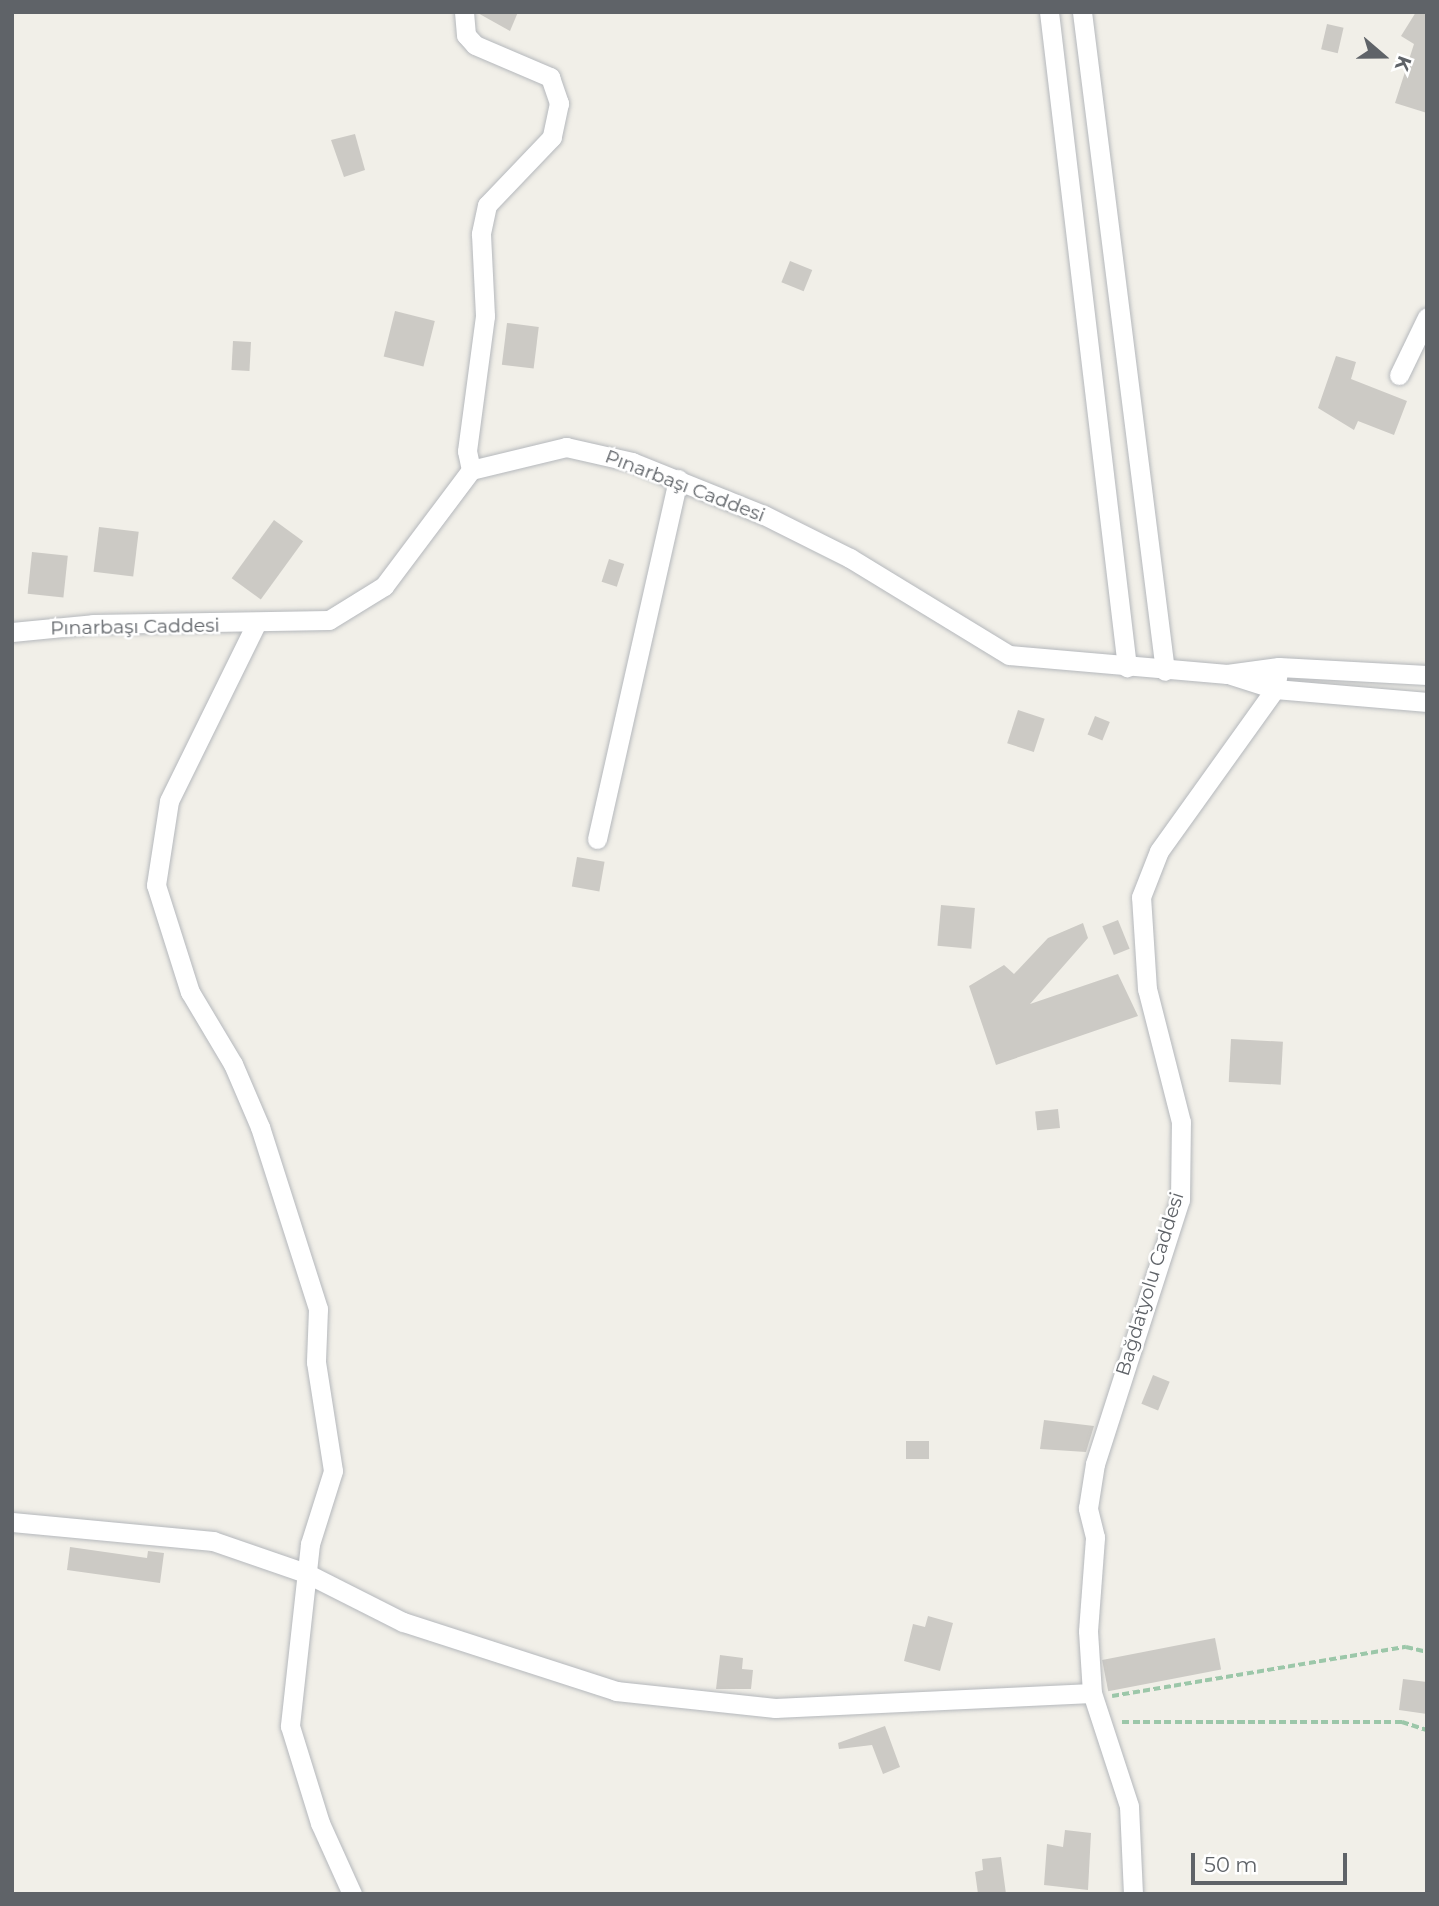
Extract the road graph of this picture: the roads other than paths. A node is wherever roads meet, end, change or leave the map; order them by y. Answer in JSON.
{"nodes":[{"id":1,"x":464,"y":12,"type":"edge"},
{"id":2,"x":1049,"y":12,"type":"edge"},
{"id":3,"x":1082,"y":12,"type":"edge"},
{"id":4,"x":1427,"y":317,"type":"edge"},
{"id":5,"x":1398,"y":375,"type":"dead end"},
{"id":6,"x":471,"y":470,"type":"junction"},
{"id":7,"x":678,"y":479,"type":"junction"},
{"id":8,"x":255,"y":626,"type":"junction"},
{"id":9,"x":12,"y":632,"type":"edge"},
{"id":10,"x":1126,"y":667,"type":"junction"},
{"id":11,"x":1279,"y":667,"type":"junction"},
{"id":12,"x":1165,"y":671,"type":"junction"},
{"id":13,"x":1227,"y":674,"type":"junction"},
{"id":14,"x":1427,"y":675,"type":"edge"},
{"id":15,"x":1275,"y":689,"type":"junction"},
{"id":16,"x":1427,"y":702,"type":"edge"},
{"id":17,"x":597,"y":839,"type":"dead end"},
{"id":18,"x":12,"y":1522,"type":"edge"},
{"id":19,"x":306,"y":1573,"type":"junction"},
{"id":20,"x":1093,"y":1696,"type":"junction"},
{"id":21,"x":352,"y":1894,"type":"edge"},
{"id":22,"x":1133,"y":1894,"type":"edge"}],
"edges":[{"from":1,"to":6,"type":"street"},
{"from":2,"to":10,"type":"street"},
{"from":3,"to":12,"type":"street"},
{"from":4,"to":5,"type":"street"},
{"from":6,"to":7,"type":"street","name":"Pınarbaşı Caddesi"},
{"from":6,"to":8,"type":"street","name":"Pınarbaşı Caddesi"},
{"from":7,"to":10,"type":"street","name":"Pınarbaşı Caddesi"},
{"from":7,"to":17,"type":"street"},
{"from":8,"to":9,"type":"street","name":"Pınarbaşı Caddesi"},
{"from":8,"to":19,"type":"street"},
{"from":10,"to":12,"type":"street","name":"Pınarbaşı Caddesi"},
{"from":11,"to":13,"type":"street","name":"Pınarbaşı Caddesi"},
{"from":11,"to":14,"type":"street","name":"Pınarbaşı Caddesi"},
{"from":11,"to":15,"type":"street","name":"Bağdatyolu Caddesi"},
{"from":12,"to":13,"type":"street","name":"Pınarbaşı Caddesi"},
{"from":13,"to":15,"type":"street","name":"Pınarbaşı Caddesi"},
{"from":15,"to":16,"type":"street","name":"Pınarbaşı Caddesi"},
{"from":15,"to":20,"type":"street","name":"Bağdatyolu Caddesi"},
{"from":18,"to":19,"type":"street"},
{"from":19,"to":20,"type":"street"},
{"from":19,"to":21,"type":"street"},
{"from":20,"to":22,"type":"street","name":"Bağdatyolu Caddesi"}]}
